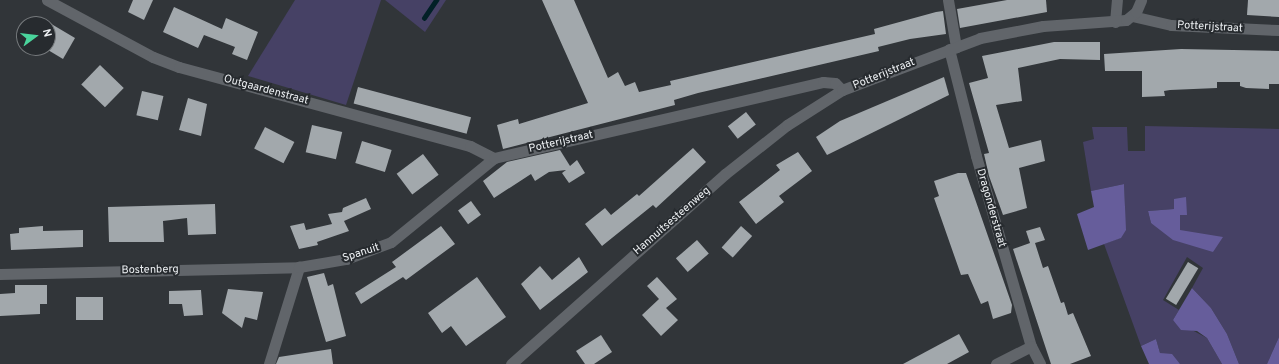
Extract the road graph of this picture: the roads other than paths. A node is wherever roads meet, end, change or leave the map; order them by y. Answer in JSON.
{"nodes":[{"id":1,"x":48,"y":0,"type":"edge"},
{"id":2,"x":948,"y":0,"type":"edge"},
{"id":3,"x":1117,"y":0,"type":"edge"},
{"id":4,"x":1140,"y":0,"type":"edge"},
{"id":5,"x":1132,"y":16,"type":"junction"},
{"id":6,"x":1115,"y":22,"type":"junction"},
{"id":7,"x":1279,"y":30,"type":"edge"},
{"id":8,"x":953,"y":48,"type":"junction"},
{"id":9,"x":842,"y":90,"type":"junction"},
{"id":10,"x":494,"y":158,"type":"junction"},
{"id":11,"x":300,"y":267,"type":"junction"},
{"id":12,"x":0,"y":274,"type":"edge"},
{"id":13,"x":1032,"y":346,"type":"junction"},
{"id":14,"x":269,"y":364,"type":"edge"},
{"id":15,"x":511,"y":364,"type":"edge"},
{"id":16,"x":996,"y":364,"type":"edge"},
{"id":17,"x":1040,"y":364,"type":"edge"}],
"edges":[{"from":1,"to":10,"type":"street","name":"Outgaardenstraat"},
{"from":2,"to":8,"type":"street","name":"Dragonderstraat"},
{"from":3,"to":6,"type":"street"},
{"from":4,"to":5,"type":"street"},
{"from":5,"to":6,"type":"street","name":"Potterijstraat"},
{"from":5,"to":7,"type":"street","name":"Potterijstraat"},
{"from":6,"to":8,"type":"street","name":"Potterijstraat"},
{"from":8,"to":9,"type":"street","name":"Potterijstraat"},
{"from":8,"to":13,"type":"street","name":"Dragonderstraat"},
{"from":9,"to":10,"type":"street","name":"Potterijstraat"},
{"from":9,"to":15,"type":"street","name":"Hannuitsesteenweg"},
{"from":10,"to":11,"type":"street","name":"Spanuit"},
{"from":11,"to":12,"type":"street","name":"Bostenberg"},
{"from":11,"to":14,"type":"street"},
{"from":13,"to":16,"type":"street"},
{"from":13,"to":17,"type":"street","name":"Dragonderstraat"}]}
